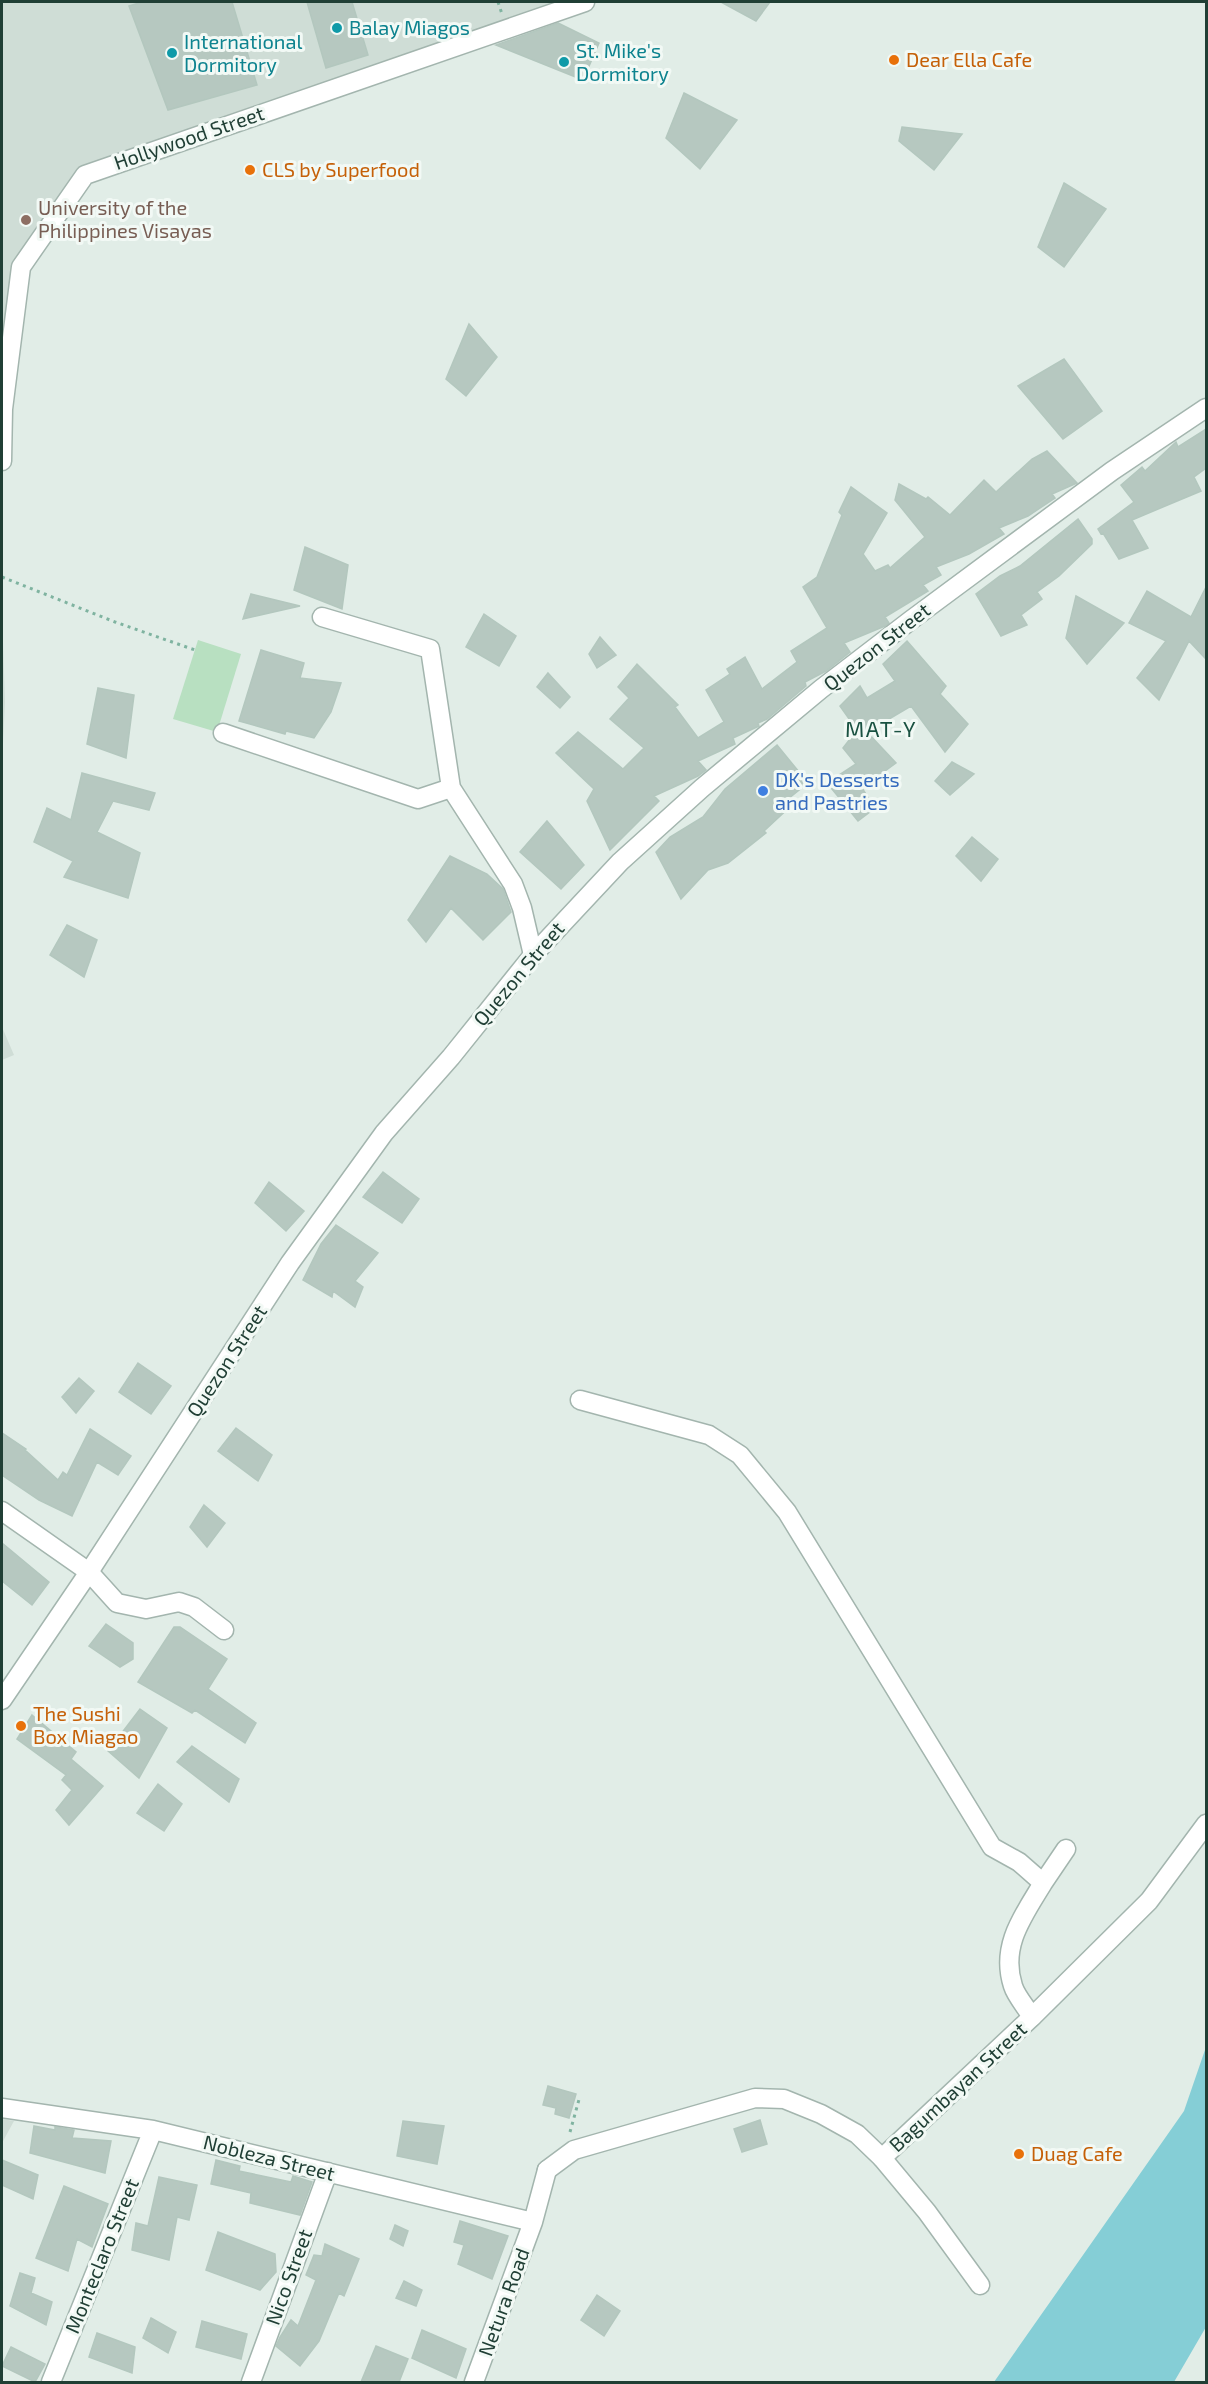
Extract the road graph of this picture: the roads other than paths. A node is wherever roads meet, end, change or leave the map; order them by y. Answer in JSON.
{"nodes":[{"id":1,"x":585,"y":2,"type":"edge"},
{"id":2,"x":1206,"y":408,"type":"edge"},
{"id":3,"x":2,"y":461,"type":"edge"},
{"id":4,"x":322,"y":617,"type":"dead end"},
{"id":5,"x":223,"y":733,"type":"dead end"},
{"id":6,"x":451,"y":788,"type":"junction"},
{"id":7,"x":533,"y":955,"type":"junction"},
{"id":8,"x":580,"y":1400,"type":"dead end"},
{"id":9,"x":2,"y":1511,"type":"edge"},
{"id":10,"x":89,"y":1572,"type":"junction"},
{"id":11,"x":224,"y":1630,"type":"dead end"},
{"id":12,"x":2,"y":1700,"type":"edge"},
{"id":13,"x":1206,"y":1824,"type":"edge"},
{"id":14,"x":1066,"y":1849,"type":"dead end"},
{"id":15,"x":1043,"y":1883,"type":"junction"},
{"id":16,"x":1032,"y":2017,"type":"junction"},
{"id":17,"x":2,"y":2108,"type":"edge"},
{"id":18,"x":153,"y":2130,"type":"junction"},
{"id":19,"x":882,"y":2158,"type":"junction"},
{"id":20,"x":555,"y":2165,"type":"joint"},
{"id":21,"x":328,"y":2172,"type":"junction"},
{"id":22,"x":533,"y":2222,"type":"junction"},
{"id":23,"x":980,"y":2285,"type":"dead end"},
{"id":24,"x":51,"y":2382,"type":"edge"},
{"id":25,"x":251,"y":2382,"type":"edge"},
{"id":26,"x":474,"y":2382,"type":"edge"}],
"edges":[{"from":1,"to":3,"type":"street","name":"Hollywood Street"},
{"from":2,"to":7,"type":"street","name":"Quezon Street"},
{"from":4,"to":6,"type":"street"},
{"from":5,"to":6,"type":"street"},
{"from":6,"to":7,"type":"street"},
{"from":7,"to":10,"type":"street","name":"Quezon Street"},
{"from":8,"to":15,"type":"street"},
{"from":9,"to":10,"type":"street"},
{"from":10,"to":11,"type":"street"},
{"from":10,"to":12,"type":"street","name":"Quezon Street"},
{"from":13,"to":16,"type":"street","name":"Bagumbayan Street"},
{"from":14,"to":15,"type":"street"},
{"from":15,"to":16,"type":"street"},
{"from":16,"to":19,"type":"street","name":"Bagumbayan Street"},
{"from":17,"to":18,"type":"street","name":"Nobleza Street"},
{"from":18,"to":21,"type":"street","name":"Nobleza Street"},
{"from":18,"to":24,"type":"street","name":"Monteclaro Street"},
{"from":19,"to":20,"type":"street","name":"Bagumbayan Street"},
{"from":19,"to":23,"type":"street"},
{"from":20,"to":22,"type":"street","name":"Netura Road"},
{"from":21,"to":22,"type":"street","name":"Nobleza Street"},
{"from":21,"to":25,"type":"street","name":"Nico Street"},
{"from":22,"to":26,"type":"street","name":"Netura Road"}]}
